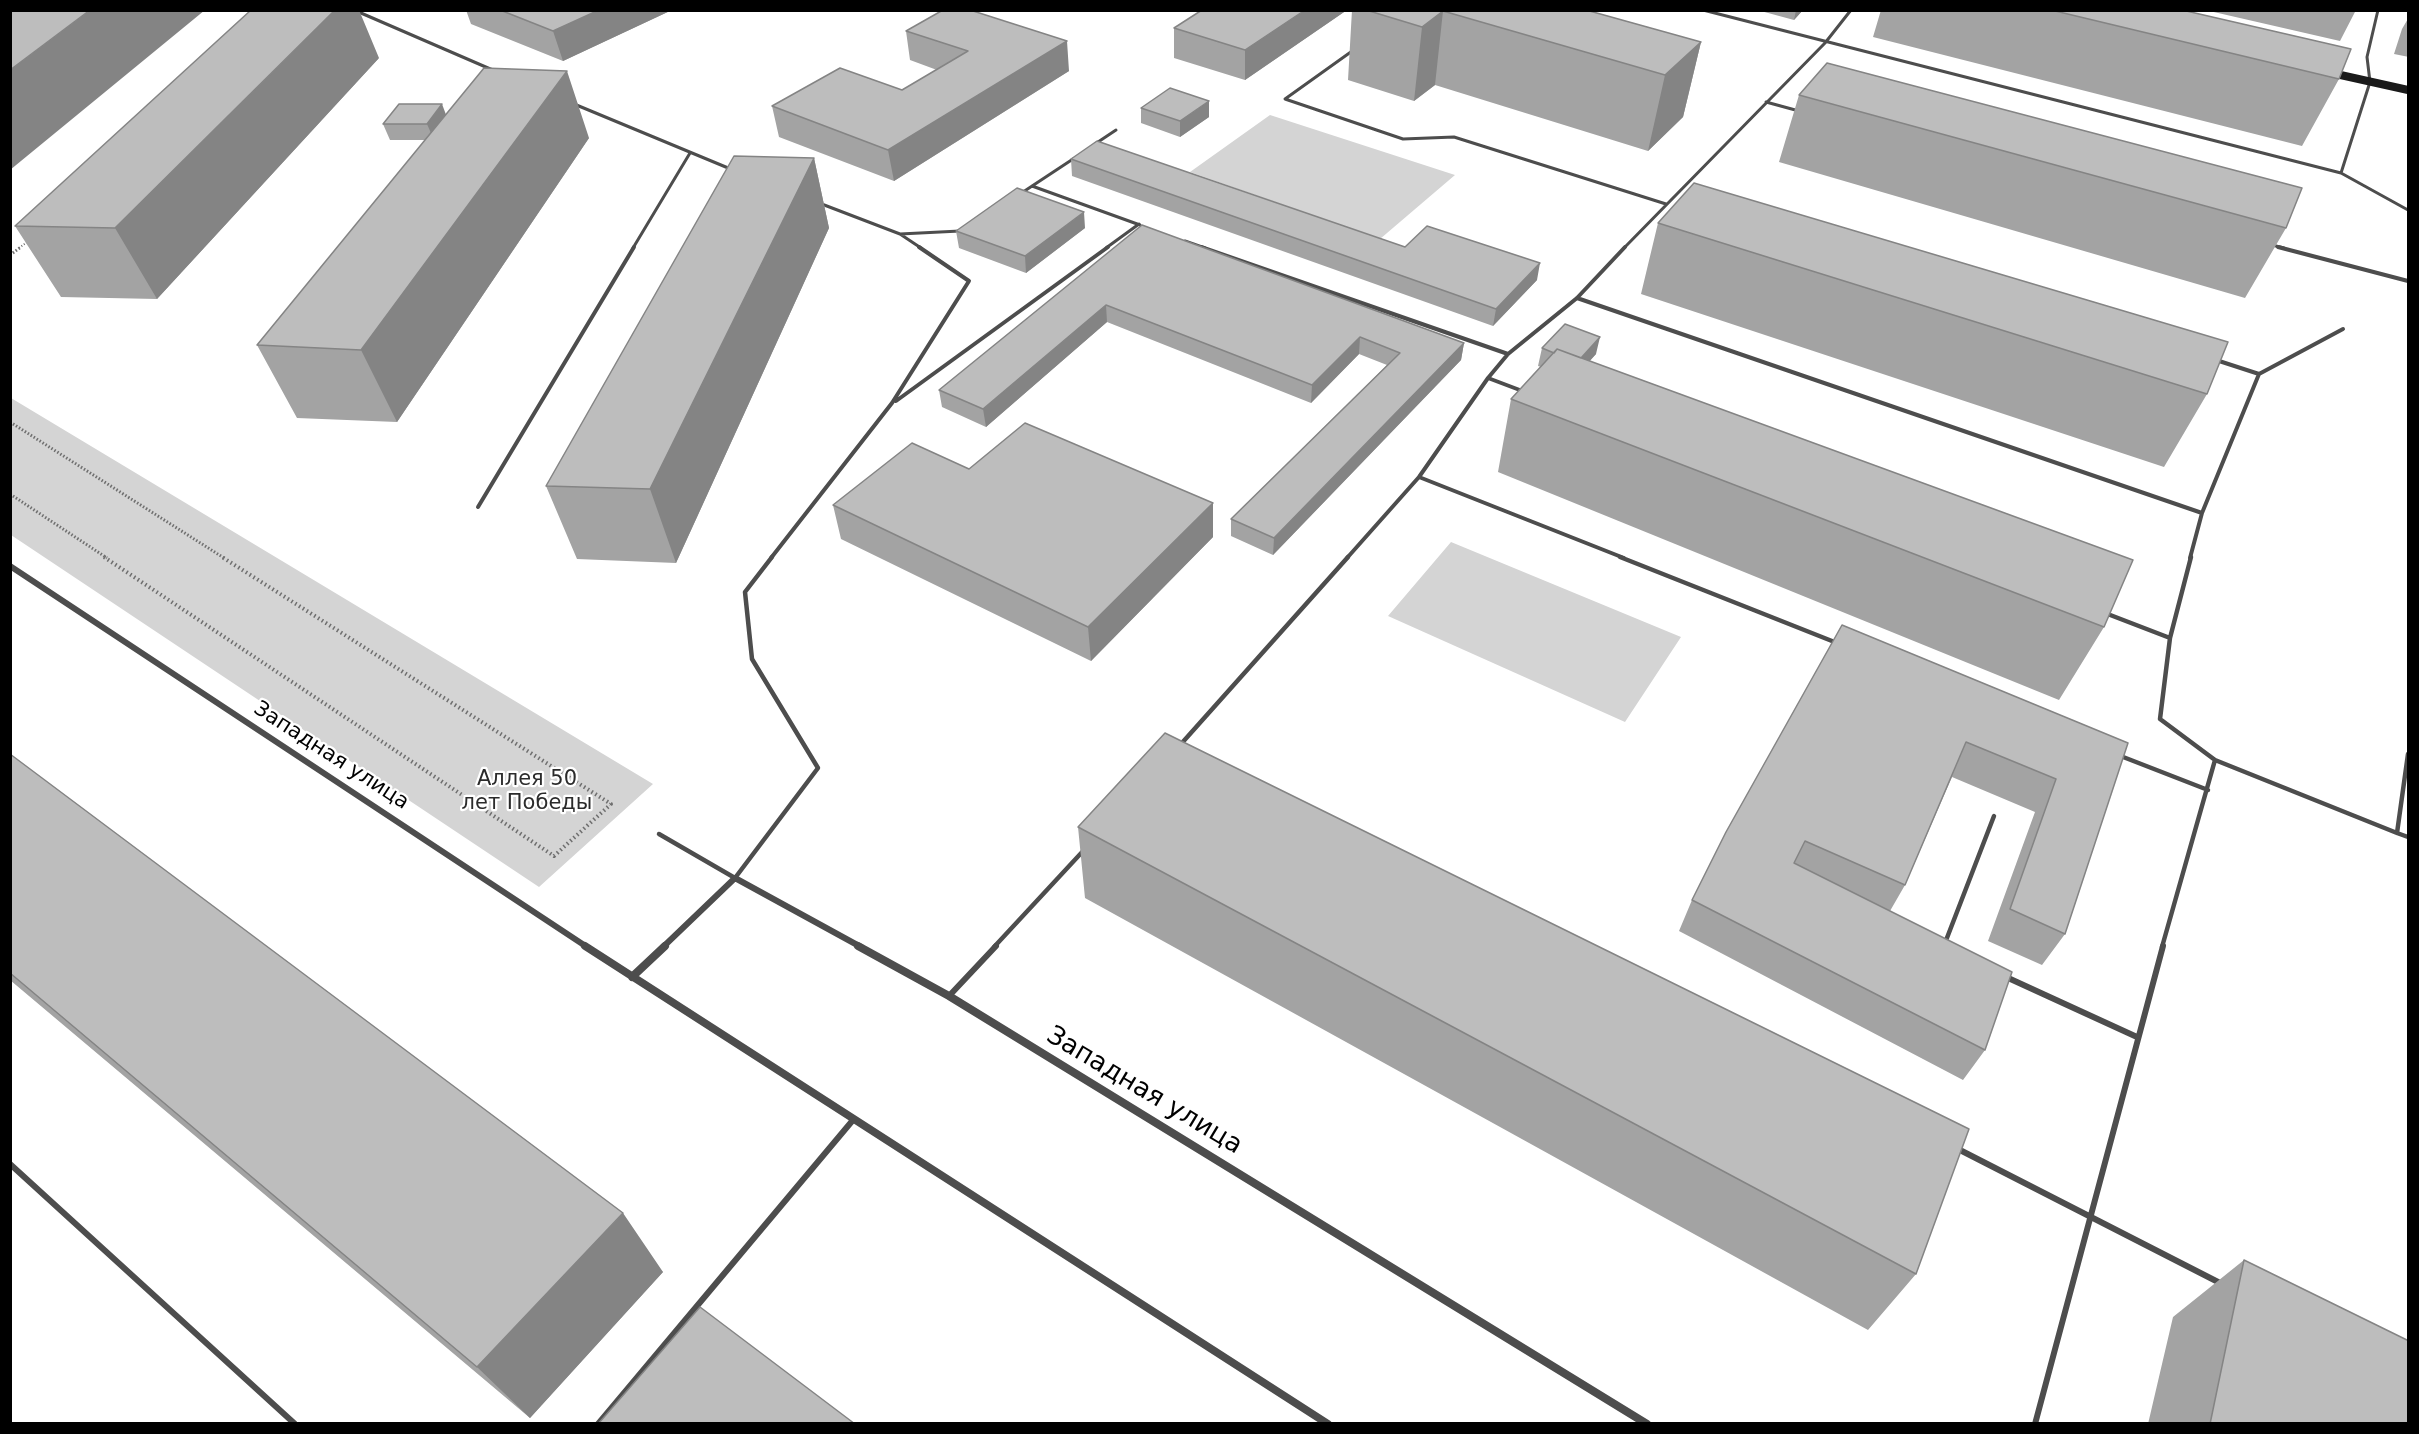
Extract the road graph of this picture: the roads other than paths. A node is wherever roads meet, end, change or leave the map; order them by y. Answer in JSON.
{"nodes":[{"id":1,"x":354,"y":10,"type":"edge"},
{"id":2,"x":1702,"y":10,"type":"edge"},
{"id":3,"x":1851,"y":10,"type":"edge"},
{"id":4,"x":2378,"y":10,"type":"edge"},
{"id":5,"x":1825,"y":43,"type":"junction"},
{"id":6,"x":1361,"y":44,"type":"dead end"},
{"id":7,"x":2324,"y":71,"type":"edge"},
{"id":8,"x":506,"y":75,"type":"edge"},
{"id":9,"x":2370,"y":82,"type":"junction"},
{"id":10,"x":2409,"y":90,"type":"edge"},
{"id":11,"x":1766,"y":102,"type":"junction"},
{"id":12,"x":571,"y":103,"type":"dead end"},
{"id":13,"x":1800,"y":112,"type":"dead end"},
{"id":14,"x":1116,"y":130,"type":"dead end"},
{"id":15,"x":1088,"y":148,"type":"edge"},
{"id":16,"x":690,"y":153,"type":"junction"},
{"id":17,"x":1079,"y":155,"type":"edge"},
{"id":18,"x":734,"y":170,"type":"edge"},
{"id":19,"x":2341,"y":173,"type":"junction"},
{"id":20,"x":1032,"y":186,"type":"junction"},
{"id":21,"x":1678,"y":191,"type":"junction"},
{"id":22,"x":1689,"y":195,"type":"edge"},
{"id":23,"x":1014,"y":197,"type":"edge"},
{"id":24,"x":811,"y":200,"type":"edge"},
{"id":25,"x":1666,"y":204,"type":"junction"},
{"id":26,"x":2409,"y":210,"type":"edge"},
{"id":27,"x":1139,"y":224,"type":"junction"},
{"id":28,"x":1150,"y":228,"type":"edge"},
{"id":29,"x":961,"y":231,"type":"edge"},
{"id":30,"x":900,"y":234,"type":"junction"},
{"id":31,"x":1184,"y":240,"type":"edge"},
{"id":32,"x":2266,"y":243,"type":"edge"},
{"id":33,"x":2409,"y":281,"type":"edge"},
{"id":34,"x":1577,"y":298,"type":"junction"},
{"id":35,"x":2343,"y":329,"type":"dead end"},
{"id":36,"x":1508,"y":354,"type":"junction"},
{"id":37,"x":2213,"y":359,"type":"edge"},
{"id":38,"x":2259,"y":374,"type":"junction"},
{"id":39,"x":1488,"y":378,"type":"junction"},
{"id":40,"x":1533,"y":395,"type":"edge"},
{"id":41,"x":892,"y":403,"type":"junction"},
{"id":42,"x":1419,"y":477,"type":"junction"},
{"id":43,"x":478,"y":507,"type":"dead end"},
{"id":44,"x":2202,"y":513,"type":"junction"},
{"id":45,"x":10,"y":566,"type":"edge"},
{"id":46,"x":2103,"y":612,"type":"edge"},
{"id":47,"x":2170,"y":638,"type":"junction"},
{"id":48,"x":1841,"y":645,"type":"edge"},
{"id":49,"x":2108,"y":751,"type":"edge"},
{"id":50,"x":1174,"y":752,"type":"edge"},
{"id":51,"x":2409,"y":754,"type":"edge"},
{"id":52,"x":2216,"y":760,"type":"junction"},
{"id":53,"x":2208,"y":790,"type":"junction"},
{"id":54,"x":1994,"y":816,"type":"dead end"},
{"id":55,"x":2397,"y":833,"type":"junction"},
{"id":56,"x":659,"y":834,"type":"dead end"},
{"id":57,"x":2409,"y":837,"type":"edge"},
{"id":58,"x":1086,"y":848,"type":"edge"},
{"id":59,"x":735,"y":878,"type":"junction"},
{"id":60,"x":1953,"y":950,"type":"edge"},
{"id":61,"x":2000,"y":974,"type":"edge"},
{"id":62,"x":632,"y":977,"type":"junction"},
{"id":63,"x":949,"y":996,"type":"junction"},
{"id":64,"x":2137,"y":1037,"type":"junction"},
{"id":65,"x":853,"y":1119,"type":"junction"},
{"id":66,"x":1952,"y":1146,"type":"edge"},
{"id":67,"x":10,"y":1164,"type":"edge"},
{"id":68,"x":2090,"y":1216,"type":"junction"},
{"id":69,"x":2228,"y":1287,"type":"dead end"},
{"id":70,"x":295,"y":1424,"type":"edge"},
{"id":71,"x":598,"y":1424,"type":"edge"},
{"id":72,"x":1328,"y":1424,"type":"edge"},
{"id":73,"x":1647,"y":1424,"type":"edge"},
{"id":74,"x":2035,"y":1424,"type":"edge"}],
"edges":[{"from":1,"to":8,"type":"lane"},
{"from":2,"to":5,"type":"lane"},
{"from":3,"to":5,"type":"lane"},
{"from":4,"to":9,"type":"lane"},
{"from":5,"to":11,"type":"lane"},
{"from":5,"to":19,"type":"lane"},
{"from":6,"to":25,"type":"lane"},
{"from":7,"to":9,"type":"street"},
{"from":9,"to":10,"type":"street"},
{"from":9,"to":19,"type":"lane"},
{"from":11,"to":13,"type":"lane"},
{"from":11,"to":21,"type":"lane"},
{"from":12,"to":16,"type":"lane"},
{"from":14,"to":15,"type":"lane"},
{"from":16,"to":18,"type":"lane"},
{"from":16,"to":43,"type":"lane"},
{"from":17,"to":20,"type":"lane"},
{"from":19,"to":26,"type":"lane"},
{"from":20,"to":23,"type":"lane"},
{"from":20,"to":27,"type":"lane"},
{"from":21,"to":22,"type":"lane"},
{"from":21,"to":25,"type":"lane"},
{"from":24,"to":30,"type":"lane"},
{"from":25,"to":34,"type":"lane"},
{"from":27,"to":28,"type":"lane"},
{"from":27,"to":41,"type":"lane"},
{"from":29,"to":30,"type":"lane"},
{"from":30,"to":41,"type":"lane"},
{"from":31,"to":36,"type":"lane"},
{"from":32,"to":33,"type":"lane"},
{"from":34,"to":36,"type":"lane"},
{"from":34,"to":44,"type":"lane"},
{"from":35,"to":38,"type":"lane"},
{"from":36,"to":39,"type":"lane"},
{"from":37,"to":38,"type":"lane"},
{"from":38,"to":44,"type":"lane"},
{"from":39,"to":40,"type":"lane"},
{"from":39,"to":42,"type":"lane"},
{"from":41,"to":59,"type":"lane"},
{"from":42,"to":48,"type":"lane"},
{"from":42,"to":50,"type":"lane"},
{"from":44,"to":47,"type":"lane"},
{"from":45,"to":62,"type":"street","name":"Западная улица"},
{"from":46,"to":47,"type":"lane"},
{"from":47,"to":52,"type":"lane"},
{"from":49,"to":53,"type":"lane"},
{"from":51,"to":55,"type":"lane"},
{"from":52,"to":53,"type":"lane"},
{"from":52,"to":55,"type":"lane"},
{"from":53,"to":64,"type":"lane"},
{"from":54,"to":60,"type":"lane"},
{"from":55,"to":57,"type":"lane"},
{"from":56,"to":59,"type":"lane"},
{"from":58,"to":63,"type":"lane"},
{"from":59,"to":62,"type":"street"},
{"from":59,"to":63,"type":"street","name":"Западная улица"},
{"from":61,"to":64,"type":"lane"},
{"from":62,"to":65,"type":"street","name":"Западная улица"},
{"from":63,"to":73,"type":"street","name":"Западная улица"},
{"from":64,"to":68,"type":"lane"},
{"from":65,"to":71,"type":"lane"},
{"from":65,"to":72,"type":"street","name":"Западная улица"},
{"from":66,"to":68,"type":"lane"},
{"from":67,"to":70,"type":"lane"},
{"from":68,"to":69,"type":"lane"},
{"from":68,"to":74,"type":"lane"}]}
